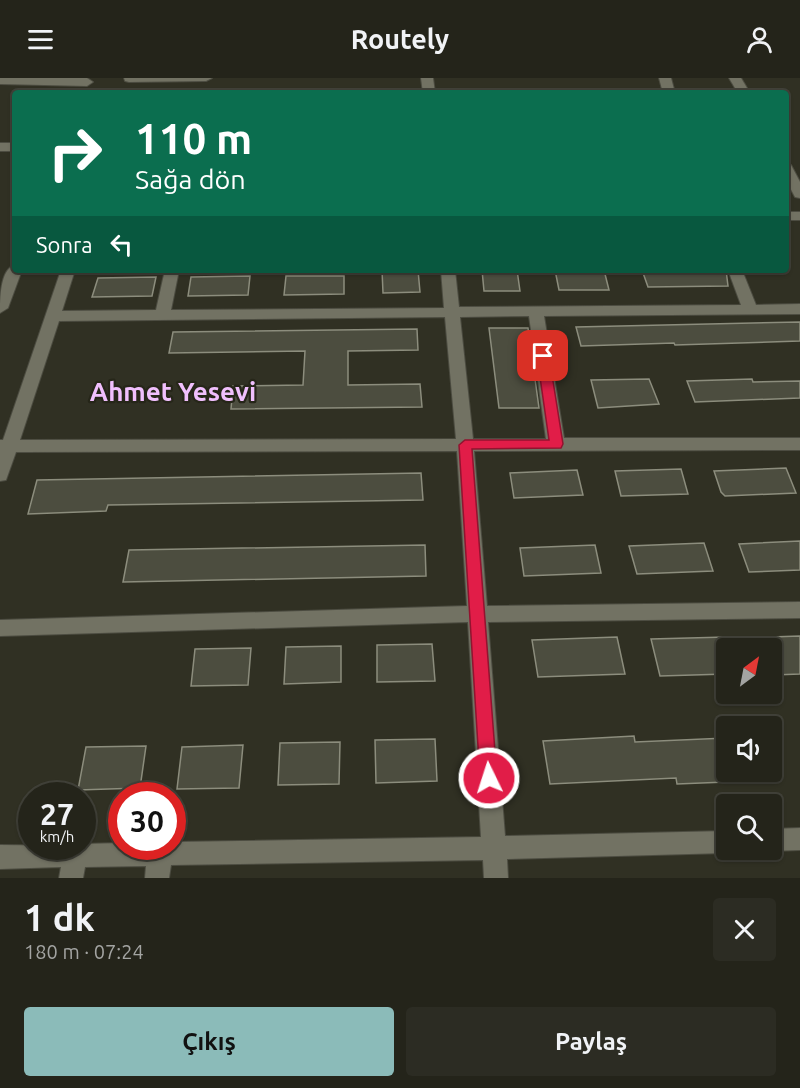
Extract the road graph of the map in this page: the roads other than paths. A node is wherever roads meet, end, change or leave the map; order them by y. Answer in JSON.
{"nodes":[{"id":1,"x":206,"y":78,"type":"edge"},
{"id":2,"x":129,"y":79,"type":"edge"},
{"id":3,"x":0,"y":81,"type":"edge"},
{"id":4,"x":86,"y":84,"type":"edge"},
{"id":5,"x":789,"y":174,"type":"edge"},
{"id":6,"x":800,"y":194,"type":"edge"},
{"id":7,"x":13,"y":273,"type":"edge"},
{"id":8,"x":67,"y":273,"type":"edge"},
{"id":9,"x":171,"y":273,"type":"edge"},
{"id":10,"x":448,"y":273,"type":"edge"},
{"id":11,"x":736,"y":273,"type":"edge"},
{"id":12,"x":0,"y":308,"type":"edge"},
{"id":13,"x":800,"y":309,"type":"edge"},
{"id":14,"x":452,"y":311,"type":"junction"},
{"id":15,"x":536,"y":311,"type":"junction"},
{"id":16,"x":751,"y":311,"type":"junction"},
{"id":17,"x":163,"y":314,"type":"junction"},
{"id":18,"x":53,"y":316,"type":"junction"},
{"id":19,"x":556,"y":444,"type":"junction"},
{"id":20,"x":800,"y":444,"type":"edge"},
{"id":21,"x":465,"y":445,"type":"junction"},
{"id":22,"x":5,"y":446,"type":"edge"},
{"id":23,"x":0,"y":475,"type":"edge"},
{"id":24,"x":800,"y":610,"type":"edge"},
{"id":25,"x":477,"y":614,"type":"junction"},
{"id":26,"x":0,"y":628,"type":"edge"},
{"id":27,"x":800,"y":839,"type":"edge"},
{"id":28,"x":782,"y":840,"type":"edge"},
{"id":29,"x":716,"y":842,"type":"edge"},
{"id":30,"x":494,"y":848,"type":"junction"},
{"id":31,"x":186,"y":854,"type":"edge"},
{"id":32,"x":0,"y":857,"type":"edge"},
{"id":33,"x":120,"y":860,"type":"edge"},
{"id":34,"x":159,"y":860,"type":"edge"},
{"id":35,"x":73,"y":867,"type":"edge"},
{"id":36,"x":157,"y":878,"type":"edge"},
{"id":37,"x":496,"y":878,"type":"edge"}],
"edges":[{"from":1,"to":2,"type":"street"},
{"from":3,"to":4,"type":"street"},
{"from":5,"to":6,"type":"street"},
{"from":7,"to":12,"type":"street"},
{"from":8,"to":18,"type":"street"},
{"from":9,"to":17,"type":"street"},
{"from":10,"to":14,"type":"street"},
{"from":11,"to":16,"type":"street"},
{"from":13,"to":16,"type":"street"},
{"from":14,"to":15,"type":"street"},
{"from":14,"to":17,"type":"street"},
{"from":14,"to":21,"type":"street"},
{"from":15,"to":16,"type":"street"},
{"from":15,"to":19,"type":"street"},
{"from":17,"to":18,"type":"street"},
{"from":18,"to":22,"type":"street"},
{"from":19,"to":20,"type":"street"},
{"from":19,"to":21,"type":"street"},
{"from":21,"to":22,"type":"street"},
{"from":21,"to":25,"type":"street"},
{"from":22,"to":23,"type":"street"},
{"from":24,"to":25,"type":"street"},
{"from":25,"to":26,"type":"street"},
{"from":25,"to":30,"type":"street"},
{"from":27,"to":28,"type":"street"},
{"from":29,"to":30,"type":"street"},
{"from":30,"to":31,"type":"street"},
{"from":30,"to":37,"type":"street"},
{"from":32,"to":35,"type":"street"},
{"from":33,"to":35,"type":"street"},
{"from":34,"to":36,"type":"street"}]}
